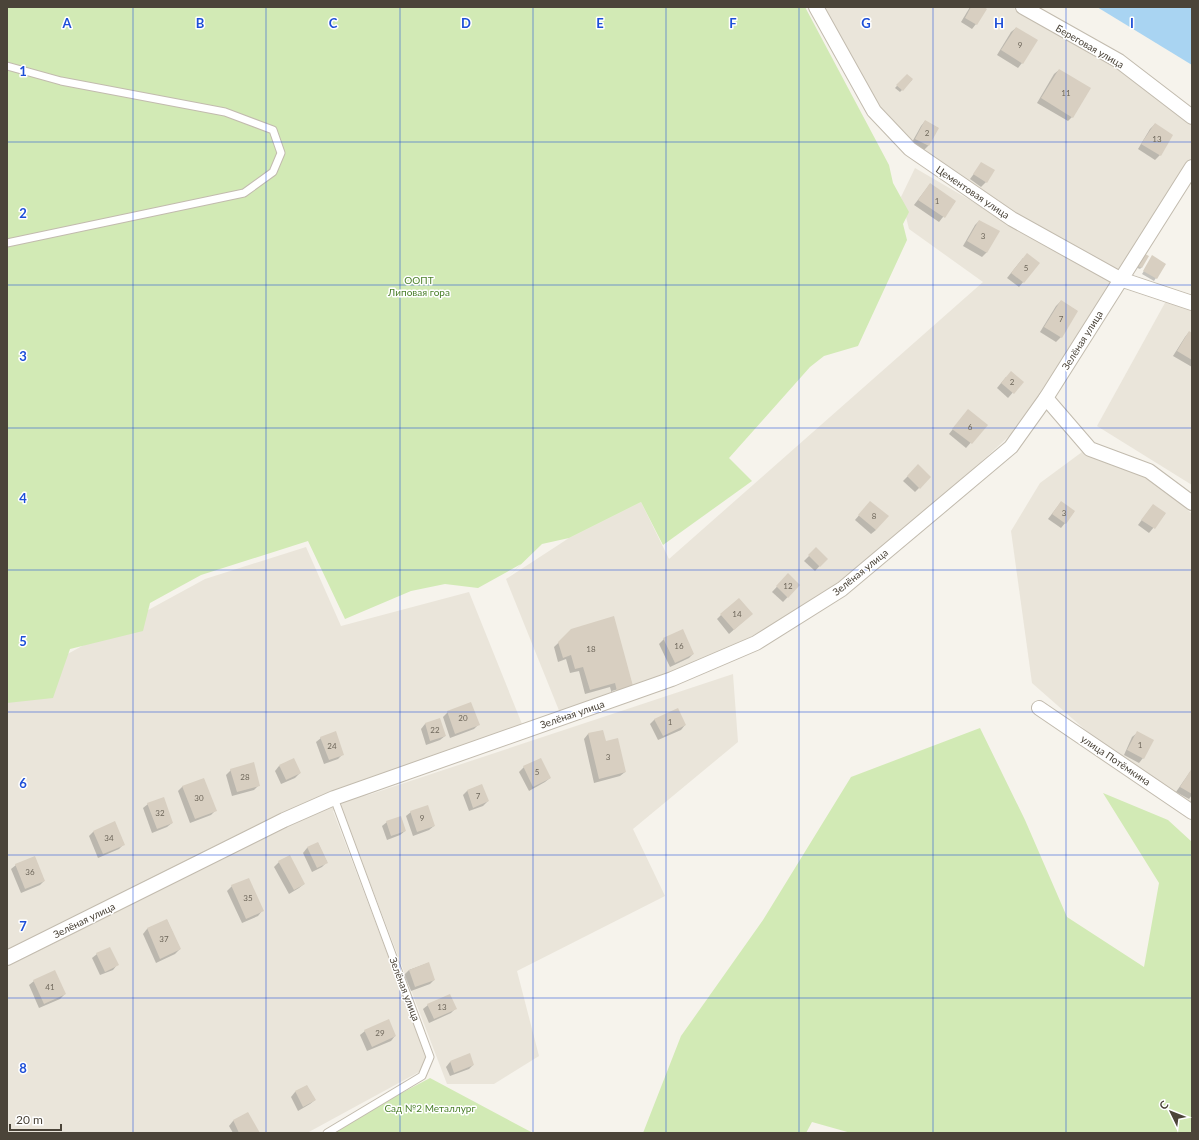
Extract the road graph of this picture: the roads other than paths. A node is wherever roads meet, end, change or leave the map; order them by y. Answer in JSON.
{"nodes":[{"id":1,"x":816,"y":7,"type":"edge"},
{"id":2,"x":1023,"y":7,"type":"edge"},
{"id":3,"x":7,"y":66,"type":"edge"},
{"id":4,"x":1192,"y":118,"type":"edge"},
{"id":5,"x":1192,"y":168,"type":"edge"},
{"id":6,"x":7,"y":243,"type":"edge"},
{"id":7,"x":1120,"y":280,"type":"junction"},
{"id":8,"x":1192,"y":303,"type":"edge"},
{"id":9,"x":1046,"y":398,"type":"junction"},
{"id":10,"x":1192,"y":503,"type":"edge"},
{"id":11,"x":1040,"y":708,"type":"dead end"},
{"id":12,"x":334,"y":798,"type":"junction"},
{"id":13,"x":1192,"y":812,"type":"edge"},
{"id":14,"x":7,"y":958,"type":"edge"},
{"id":15,"x":327,"y":1133,"type":"edge"}],
"edges":[{"from":1,"to":7,"type":"street","name":"Цементовая улица"},
{"from":2,"to":4,"type":"street","name":"Береговая улица"},
{"from":3,"to":6,"type":"lane"},
{"from":5,"to":7,"type":"street","name":"Зелёная улица"},
{"from":7,"to":8,"type":"street","name":"Цементовая улица"},
{"from":7,"to":9,"type":"street","name":"Зелёная улица"},
{"from":9,"to":10,"type":"street"},
{"from":9,"to":12,"type":"street","name":"Зелёная улица"},
{"from":11,"to":13,"type":"street","name":"улица Потёмкина"},
{"from":12,"to":14,"type":"street","name":"Зелёная улица"},
{"from":12,"to":15,"type":"lane","name":"Зелёная улица"}]}
